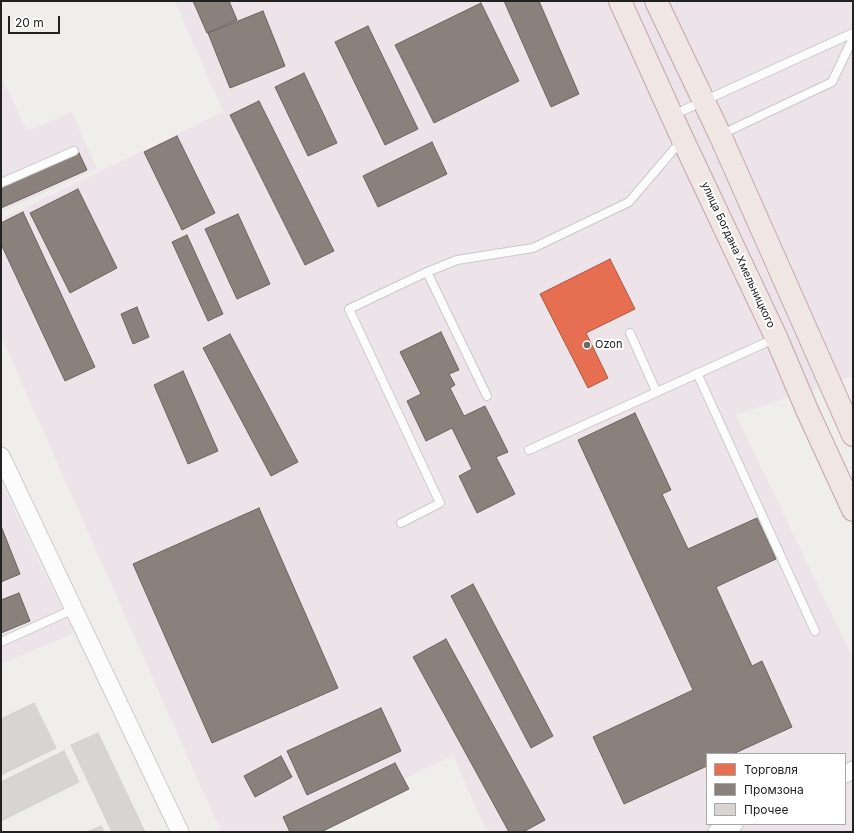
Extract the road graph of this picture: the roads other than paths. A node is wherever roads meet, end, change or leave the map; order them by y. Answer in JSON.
{"nodes":[{"id":1,"x":620,"y":1,"type":"edge"},
{"id":2,"x":656,"y":1,"type":"edge"},
{"id":3,"x":853,"y":33,"type":"edge"},
{"id":4,"x":853,"y":38,"type":"edge"},
{"id":5,"x":702,"y":101,"type":"junction"},
{"id":6,"x":672,"y":115,"type":"junction"},
{"id":7,"x":720,"y":135,"type":"junction"},
{"id":8,"x":682,"y":138,"type":"junction"},
{"id":9,"x":74,"y":151,"type":"dead end"},
{"id":10,"x":1,"y":183,"type":"edge"},
{"id":11,"x":428,"y":272,"type":"junction"},
{"id":12,"x":630,"y":333,"type":"dead end"},
{"id":13,"x":776,"y":337,"type":"junction"},
{"id":14,"x":697,"y":373,"type":"junction"},
{"id":15,"x":656,"y":391,"type":"junction"},
{"id":16,"x":487,"y":396,"type":"dead end"},
{"id":17,"x":853,"y":435,"type":"edge"},
{"id":18,"x":529,"y":450,"type":"dead end"},
{"id":19,"x":1,"y":456,"type":"edge"},
{"id":20,"x":853,"y":510,"type":"edge"},
{"id":21,"x":401,"y":523,"type":"dead end"},
{"id":22,"x":74,"y":609,"type":"junction"},
{"id":23,"x":815,"y":631,"type":"dead end"},
{"id":24,"x":1,"y":642,"type":"edge"},
{"id":25,"x":732,"y":825,"type":"edge"},
{"id":26,"x":180,"y":832,"type":"edge"},
{"id":27,"x":717,"y":832,"type":"edge"}],
"edges":[{"from":1,"to":6,"type":"highway","name":"улица Богдана Хмельницкого"},
{"from":2,"to":5,"type":"highway"},
{"from":3,"to":5,"type":"lane"},
{"from":4,"to":7,"type":"lane"},
{"from":5,"to":6,"type":"lane"},
{"from":5,"to":7,"type":"highway"},
{"from":6,"to":8,"type":"highway","name":"улица Богдана Хмельницкого"},
{"from":7,"to":17,"type":"highway"},
{"from":8,"to":11,"type":"lane"},
{"from":8,"to":13,"type":"highway","name":"улица Богдана Хмельницкого"},
{"from":9,"to":10,"type":"lane"},
{"from":11,"to":16,"type":"lane"},
{"from":11,"to":21,"type":"lane"},
{"from":12,"to":15,"type":"lane"},
{"from":13,"to":14,"type":"lane"},
{"from":13,"to":20,"type":"highway","name":"улица Богдана Хмельницкого"},
{"from":14,"to":15,"type":"lane"},
{"from":14,"to":23,"type":"lane"},
{"from":15,"to":18,"type":"lane"},
{"from":19,"to":22,"type":"street"},
{"from":22,"to":24,"type":"lane"},
{"from":22,"to":26,"type":"street"},
{"from":25,"to":27,"type":"street"}]}
